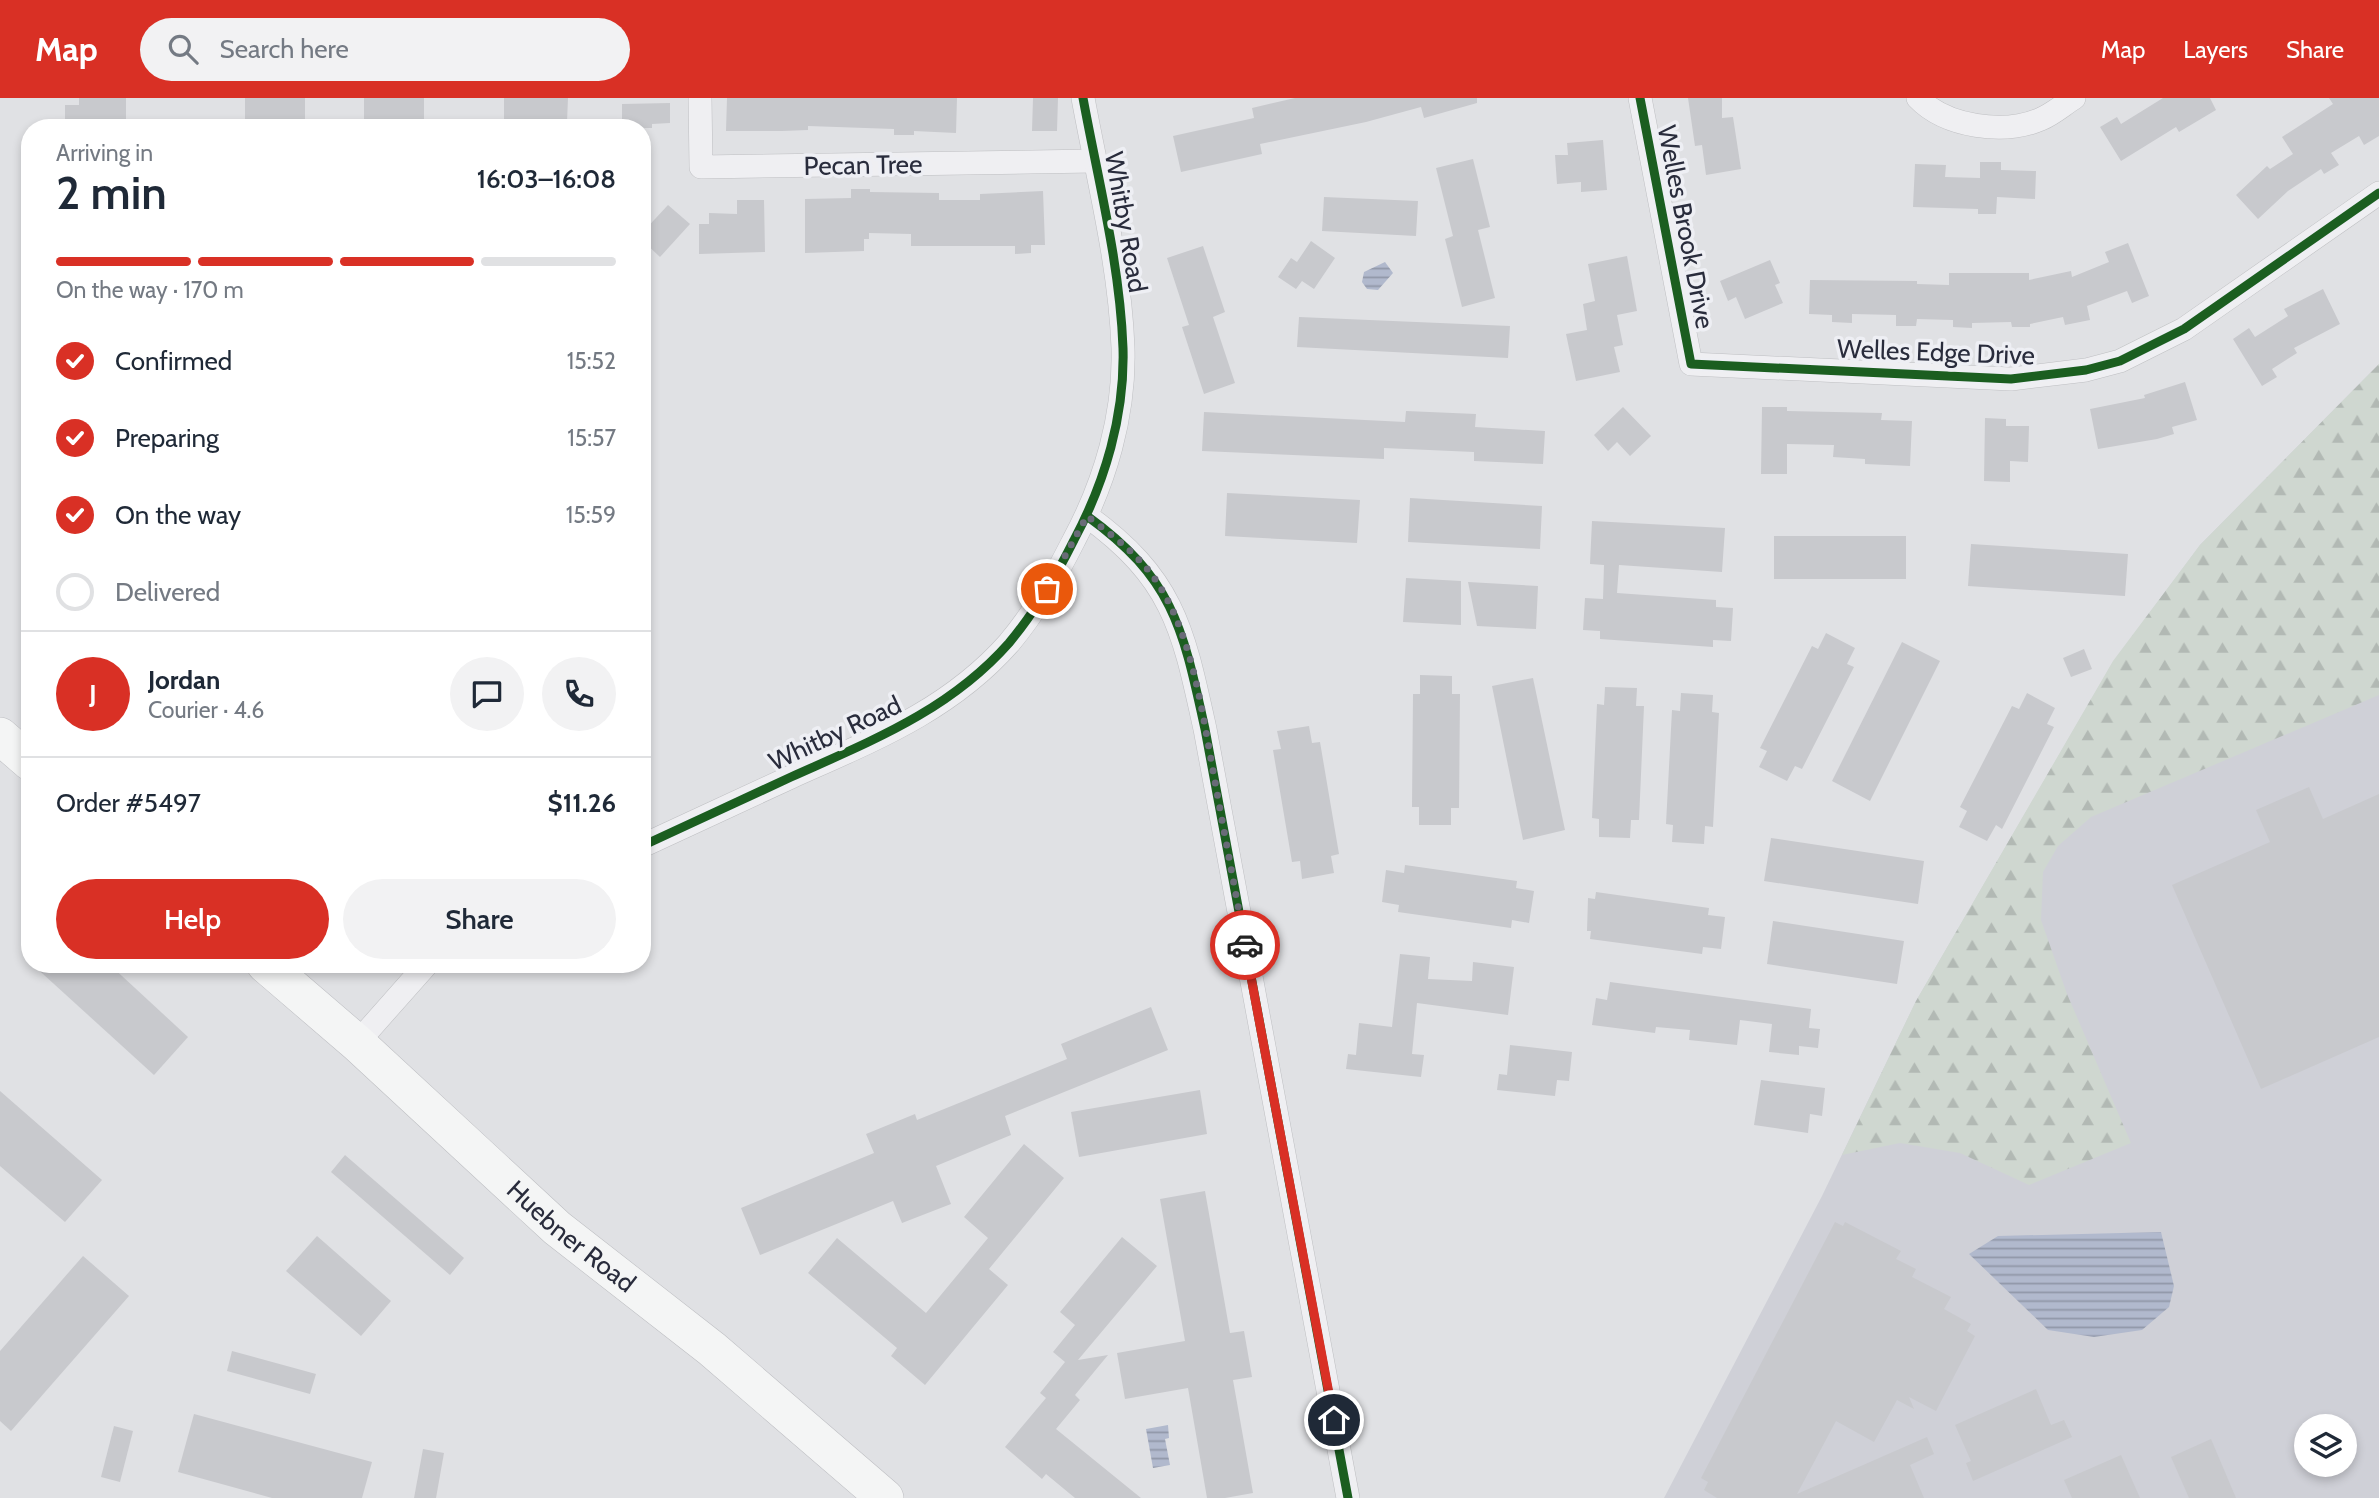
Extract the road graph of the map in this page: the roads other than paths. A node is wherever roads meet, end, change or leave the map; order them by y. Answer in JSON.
{"nodes":[{"id":1,"x":700,"y":98,"type":"edge"},
{"id":2,"x":1083,"y":98,"type":"edge"},
{"id":3,"x":1640,"y":98,"type":"edge"},
{"id":4,"x":2074,"y":98,"type":"edge"},
{"id":5,"x":1921,"y":102,"type":"edge"},
{"id":6,"x":1094,"y":161,"type":"junction"},
{"id":7,"x":2379,"y":193,"type":"edge"},
{"id":8,"x":1691,"y":364,"type":"joint"},
{"id":9,"x":1087,"y":516,"type":"junction"},
{"id":10,"x":0,"y":736,"type":"edge"},
{"id":11,"x":21,"y":754,"type":"edge"},
{"id":12,"x":651,"y":842,"type":"edge"},
{"id":13,"x":275,"y":973,"type":"edge"},
{"id":14,"x":420,"y":973,"type":"edge"},
{"id":15,"x":357,"y":1043,"type":"junction"},
{"id":16,"x":885,"y":1498,"type":"edge"},
{"id":17,"x":1348,"y":1498,"type":"edge"}],
"edges":[{"from":1,"to":6,"type":"street","name":"Pecan Tree"},
{"from":2,"to":6,"type":"street","name":"Whitby Road"},
{"from":3,"to":8,"type":"street","name":"Welles Brook Drive"},
{"from":4,"to":5,"type":"street"},
{"from":6,"to":9,"type":"street","name":"Whitby Road"},
{"from":7,"to":8,"type":"street","name":"Welles Edge Drive"},
{"from":9,"to":12,"type":"street","name":"Whitby Road"},
{"from":9,"to":17,"type":"street"},
{"from":10,"to":11,"type":"main road"},
{"from":13,"to":15,"type":"main road","name":"Huebner Road"},
{"from":14,"to":15,"type":"street"},
{"from":15,"to":16,"type":"main road","name":"Huebner Road"}]}
